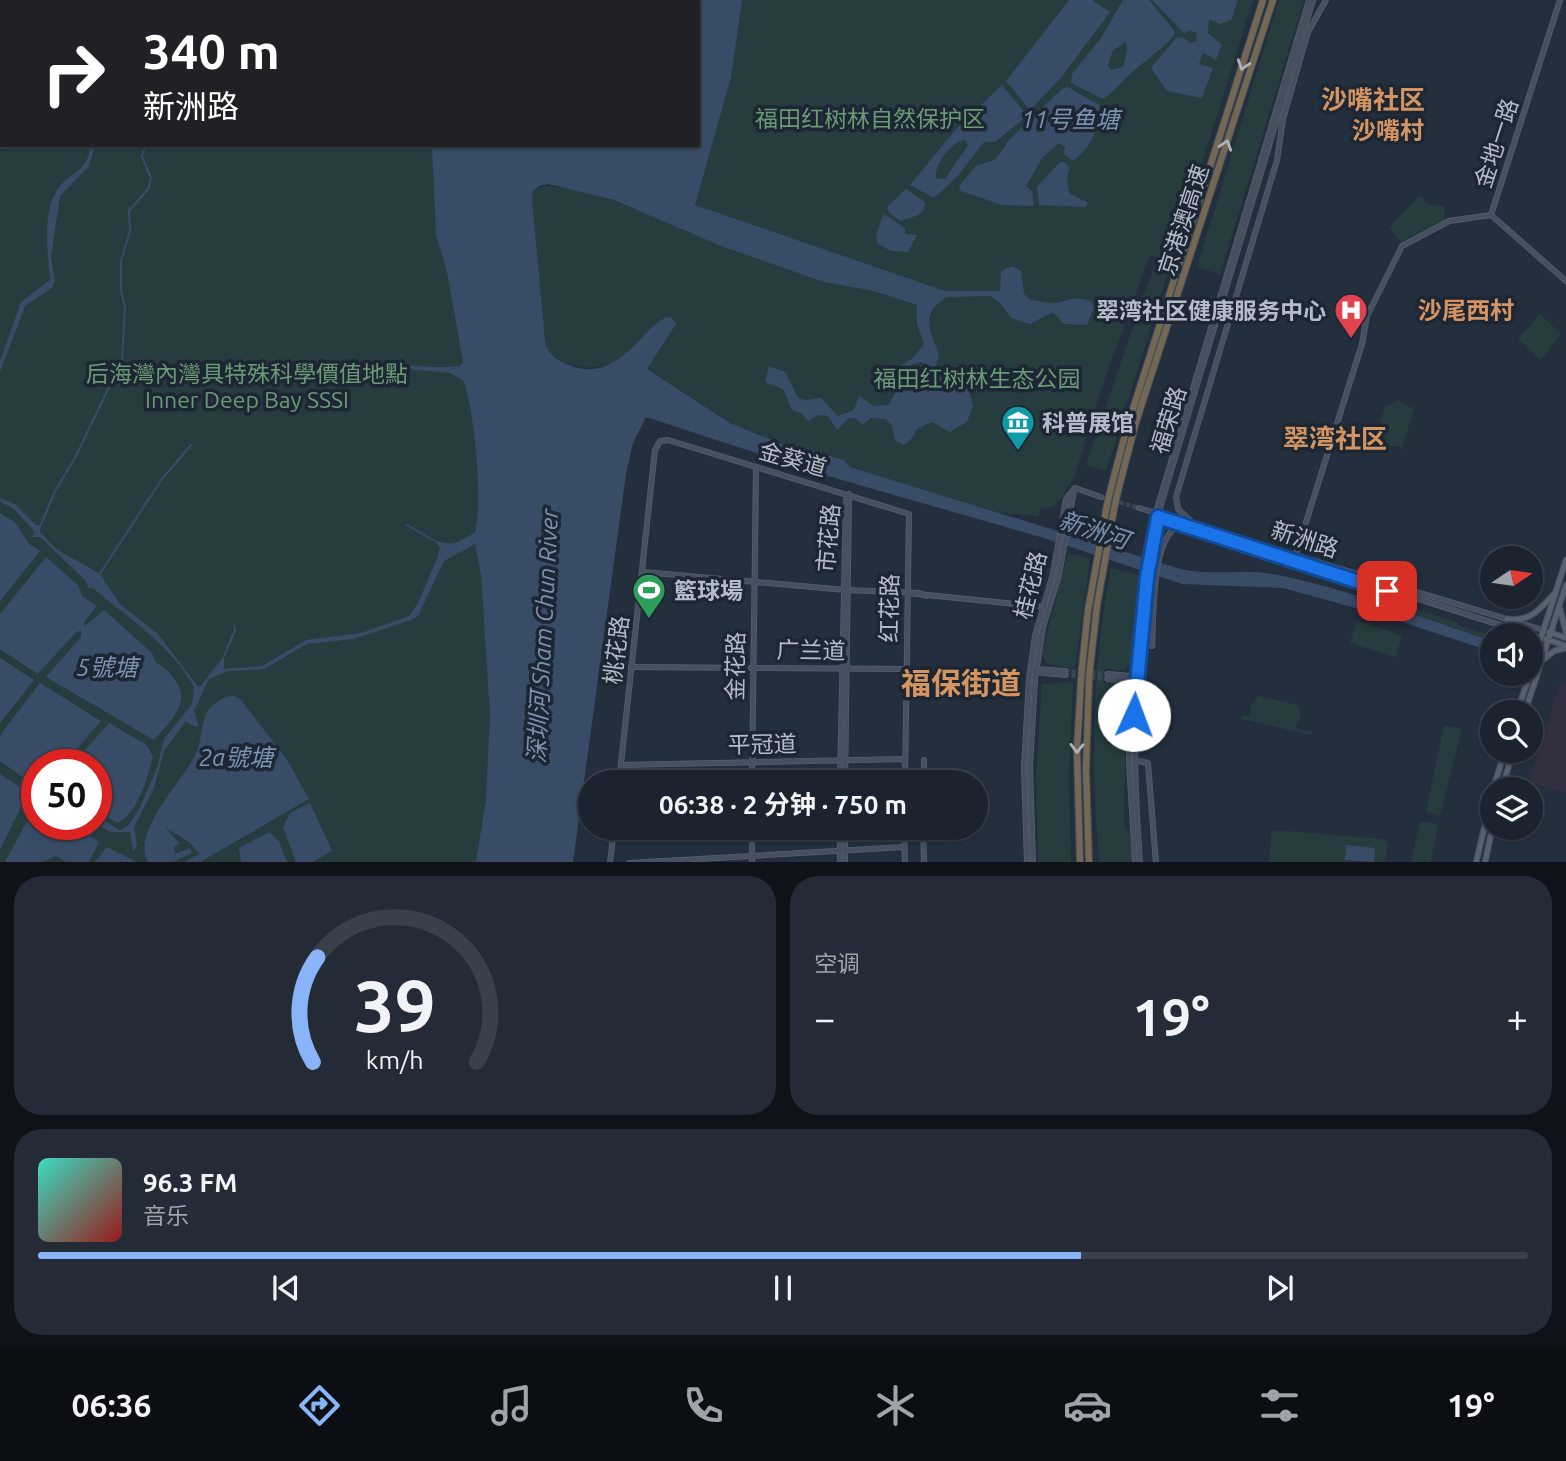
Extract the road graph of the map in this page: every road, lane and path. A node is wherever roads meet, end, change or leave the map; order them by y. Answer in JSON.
{"nodes":[{"id":1,"x":1263,"y":0,"type":"edge"},
{"id":2,"x":1273,"y":0,"type":"edge"},
{"id":3,"x":1311,"y":0,"type":"edge"},
{"id":4,"x":1326,"y":0,"type":"edge"},
{"id":5,"x":1560,"y":0,"type":"edge"},
{"id":6,"x":1281,"y":108,"type":"junction"},
{"id":7,"x":1283,"y":119,"type":"junction"},
{"id":8,"x":1276,"y":125,"type":"junction"},
{"id":9,"x":1491,"y":215,"type":"junction"},
{"id":10,"x":1566,"y":281,"type":"edge"},
{"id":11,"x":663,"y":440,"type":"joint"},
{"id":12,"x":756,"y":467,"type":"junction"},
{"id":13,"x":1115,"y":490,"type":"junction"},
{"id":14,"x":849,"y":494,"type":"junction"},
{"id":15,"x":1101,"y":497,"type":"tunnel mouth"},
{"id":16,"x":1139,"y":508,"type":"tunnel mouth"},
{"id":17,"x":1157,"y":514,"type":"junction"},
{"id":18,"x":910,"y":518,"type":"joint"},
{"id":19,"x":1193,"y":523,"type":"junction"},
{"id":20,"x":1182,"y":525,"type":"junction"},
{"id":21,"x":1296,"y":554,"type":"junction"},
{"id":22,"x":1566,"y":560,"type":"edge"},
{"id":23,"x":1098,"y":570,"type":"junction"},
{"id":24,"x":643,"y":572,"type":"junction"},
{"id":25,"x":753,"y":582,"type":"junction"},
{"id":26,"x":1566,"y":585,"type":"edge"},
{"id":27,"x":844,"y":590,"type":"junction"},
{"id":28,"x":1557,"y":591,"type":"junction"},
{"id":29,"x":907,"y":593,"type":"junction"},
{"id":30,"x":1560,"y":604,"type":"junction"},
{"id":31,"x":1027,"y":605,"type":"junction"},
{"id":32,"x":1046,"y":607,"type":"junction"},
{"id":33,"x":1548,"y":616,"type":"junction"},
{"id":34,"x":1555,"y":618,"type":"junction"},
{"id":35,"x":1039,"y":623,"type":"junction"},
{"id":36,"x":1507,"y":623,"type":"junction"},
{"id":37,"x":1543,"y":630,"type":"joint"},
{"id":38,"x":1550,"y":633,"type":"junction"},
{"id":39,"x":1566,"y":635,"type":"edge"},
{"id":40,"x":1543,"y":639,"type":"edge"},
{"id":41,"x":1548,"y":640,"type":"junction"},
{"id":42,"x":1152,"y":646,"type":"dead end"},
{"id":43,"x":1566,"y":647,"type":"edge"},
{"id":44,"x":1039,"y":653,"type":"junction"},
{"id":45,"x":1548,"y":653,"type":"junction"},
{"id":46,"x":631,"y":667,"type":"junction"},
{"id":47,"x":752,"y":667,"type":"junction"},
{"id":48,"x":844,"y":668,"type":"junction"},
{"id":49,"x":906,"y":669,"type":"junction"},
{"id":50,"x":1034,"y":671,"type":"junction"},
{"id":51,"x":1051,"y":672,"type":"junction"},
{"id":52,"x":1065,"y":673,"type":"tunnel mouth"},
{"id":53,"x":1108,"y":676,"type":"tunnel mouth"},
{"id":54,"x":1133,"y":679,"type":"junction"},
{"id":55,"x":1035,"y":686,"type":"junction"},
{"id":56,"x":1147,"y":699,"type":"dead end"},
{"id":57,"x":1529,"y":700,"type":"edge"},
{"id":58,"x":905,"y":759,"type":"junction"},
{"id":59,"x":843,"y":760,"type":"junction"},
{"id":60,"x":924,"y":760,"type":"dead end"},
{"id":61,"x":1133,"y":760,"type":"junction"},
{"id":62,"x":752,"y":761,"type":"junction"},
{"id":63,"x":621,"y":765,"type":"junction"},
{"id":64,"x":620,"y":770,"type":"edge"},
{"id":65,"x":752,"y":770,"type":"edge"},
{"id":66,"x":843,"y":770,"type":"edge"},
{"id":67,"x":905,"y":770,"type":"edge"},
{"id":68,"x":924,"y":770,"type":"edge"},
{"id":69,"x":613,"y":840,"type":"edge"},
{"id":70,"x":752,"y":840,"type":"edge"},
{"id":71,"x":842,"y":840,"type":"edge"},
{"id":72,"x":904,"y":840,"type":"edge"},
{"id":73,"x":923,"y":840,"type":"edge"},
{"id":74,"x":1481,"y":840,"type":"edge"},
{"id":75,"x":1490,"y":840,"type":"edge"},
{"id":76,"x":904,"y":847,"type":"junction"},
{"id":77,"x":842,"y":850,"type":"junction"},
{"id":78,"x":752,"y":856,"type":"junction"},
{"id":79,"x":610,"y":862,"type":"edge"},
{"id":80,"x":647,"y":862,"type":"edge"},
{"id":81,"x":752,"y":862,"type":"edge"},
{"id":82,"x":843,"y":862,"type":"edge"},
{"id":83,"x":905,"y":862,"type":"edge"},
{"id":84,"x":924,"y":862,"type":"edge"},
{"id":85,"x":1027,"y":862,"type":"edge"},
{"id":86,"x":1033,"y":862,"type":"edge"},
{"id":87,"x":1080,"y":862,"type":"edge"},
{"id":88,"x":1089,"y":862,"type":"edge"},
{"id":89,"x":1138,"y":862,"type":"edge"},
{"id":90,"x":1138,"y":862,"type":"edge"},
{"id":91,"x":1156,"y":862,"type":"edge"},
{"id":92,"x":1476,"y":862,"type":"edge"},
{"id":93,"x":1485,"y":862,"type":"edge"}],
"edges":[{"from":1,"to":13,"type":"highway","name":"京港澳高速","one_way":true},
{"from":13,"to":2,"type":"highway","name":"京港澳高速","one_way":true},
{"from":3,"to":6,"type":"street","name":"福荣路"},
{"from":3,"to":17,"type":"street","name":"福荣路"},
{"from":4,"to":7,"type":"street"},
{"from":5,"to":9,"type":"street","name":"金地一路"},
{"from":6,"to":7,"type":"street"},
{"from":6,"to":8,"type":"street","name":"福荣路"},
{"from":7,"to":8,"type":"street"},
{"from":7,"to":19,"type":"street"},
{"from":8,"to":17,"type":"street","name":"福荣路"},
{"from":9,"to":10,"type":"street"},
{"from":9,"to":21,"type":"street","name":"金地一路"},
{"from":11,"to":12,"type":"street","name":"金葵道"},
{"from":11,"to":24,"type":"street","name":"桃花路"},
{"from":12,"to":14,"type":"street","name":"金葵道"},
{"from":12,"to":25,"type":"street","name":"金花路"},
{"from":13,"to":23,"type":"highway","bridge":true},
{"from":14,"to":18,"type":"street","name":"金葵道"},
{"from":14,"to":27,"type":"street","name":"市花路"},
{"from":15,"to":32,"type":"street","name":"桂花路"},
{"from":16,"to":17,"type":"street","name":"新洲路"},
{"from":17,"to":19,"type":"street","name":"新洲路"},
{"from":17,"to":20,"type":"street","name":"新洲路"},
{"from":17,"to":54,"type":"street","name":"福荣路"},
{"from":18,"to":29,"type":"street","name":"红花路"},
{"from":19,"to":21,"type":"street","name":"新洲路"},
{"from":20,"to":36,"type":"street","name":"新洲路"},
{"from":20,"to":42,"type":"street"},
{"from":21,"to":36,"type":"street","name":"新洲路"},
{"from":22,"to":28,"type":"main road"},
{"from":23,"to":87,"type":"highway","one_way":true,"bridge":true},
{"from":23,"to":88,"type":"highway","bridge":true},
{"from":24,"to":25,"type":"street"},
{"from":24,"to":46,"type":"street","name":"桃花路"},
{"from":25,"to":27,"type":"street"},
{"from":25,"to":47,"type":"street","name":"金花路"},
{"from":26,"to":30,"type":"main road"},
{"from":27,"to":29,"type":"street"},
{"from":27,"to":48,"type":"street","name":"市花路"},
{"from":28,"to":33,"type":"main road"},
{"from":28,"to":36,"type":"main road"},
{"from":29,"to":31,"type":"street"},
{"from":29,"to":49,"type":"street","name":"红花路"},
{"from":30,"to":34,"type":"main road"},
{"from":30,"to":39,"type":"main road"},
{"from":31,"to":32,"type":"street"},
{"from":31,"to":35,"type":"street"},
{"from":32,"to":35,"type":"street","name":"桂花路"},
{"from":32,"to":44,"type":"street","name":"桂花路"},
{"from":33,"to":34,"type":"main road"},
{"from":33,"to":37,"type":"main road"},
{"from":34,"to":38,"type":"main road"},
{"from":35,"to":50,"type":"street","name":"桂花路"},
{"from":37,"to":38,"type":"main road","name":"新洲路"},
{"from":38,"to":39,"type":"main road","name":"新洲路"},
{"from":38,"to":41,"type":"main road"},
{"from":40,"to":41,"type":"main road","name":"新洲路"},
{"from":41,"to":43,"type":"main road","name":"新洲路"},
{"from":41,"to":45,"type":"main road"},
{"from":43,"to":45,"type":"main road"},
{"from":44,"to":50,"type":"street","name":"桂花路"},
{"from":44,"to":51,"type":"street"},
{"from":45,"to":57,"type":"main road"},
{"from":46,"to":47,"type":"street","name":"广兰道"},
{"from":46,"to":63,"type":"street","name":"桃花路"},
{"from":47,"to":48,"type":"street","name":"广兰道"},
{"from":47,"to":62,"type":"street","name":"金花路"},
{"from":48,"to":49,"type":"street","name":"广兰道"},
{"from":48,"to":59,"type":"street","name":"市花路"},
{"from":49,"to":58,"type":"street","name":"红花路"},
{"from":50,"to":51,"type":"street"},
{"from":50,"to":55,"type":"street","name":"桂花路"},
{"from":50,"to":85,"type":"street","name":"桂花路"},
{"from":51,"to":52,"type":"street"},
{"from":51,"to":55,"type":"street"},
{"from":53,"to":54,"type":"street"},
{"from":54,"to":56,"type":"street"},
{"from":54,"to":61,"type":"street","name":"福荣路"},
{"from":54,"to":89,"type":"street","name":"福荣路"},
{"from":55,"to":86,"type":"street","name":"桂花路"},
{"from":58,"to":59,"type":"street","name":"平冠道"},
{"from":58,"to":67,"type":"street","name":"红花路"},
{"from":59,"to":62,"type":"street","name":"平冠道"},
{"from":59,"to":66,"type":"street","name":"市花路"},
{"from":60,"to":68,"type":"street"},
{"from":61,"to":90,"type":"street","name":"福荣路"},
{"from":61,"to":91,"type":"street"},
{"from":62,"to":63,"type":"street","name":"平冠道"},
{"from":62,"to":65,"type":"street","name":"金花路"},
{"from":63,"to":64,"type":"street","name":"桃花路"},
{"from":69,"to":79,"type":"street"},
{"from":70,"to":78,"type":"street"},
{"from":71,"to":77,"type":"street"},
{"from":72,"to":76,"type":"street"},
{"from":73,"to":84,"type":"street"},
{"from":74,"to":92,"type":"main road"},
{"from":75,"to":93,"type":"main road"},
{"from":76,"to":77,"type":"street"},
{"from":76,"to":83,"type":"street"},
{"from":77,"to":78,"type":"street"},
{"from":77,"to":82,"type":"street"},
{"from":78,"to":80,"type":"street"},
{"from":78,"to":81,"type":"street"}]}
